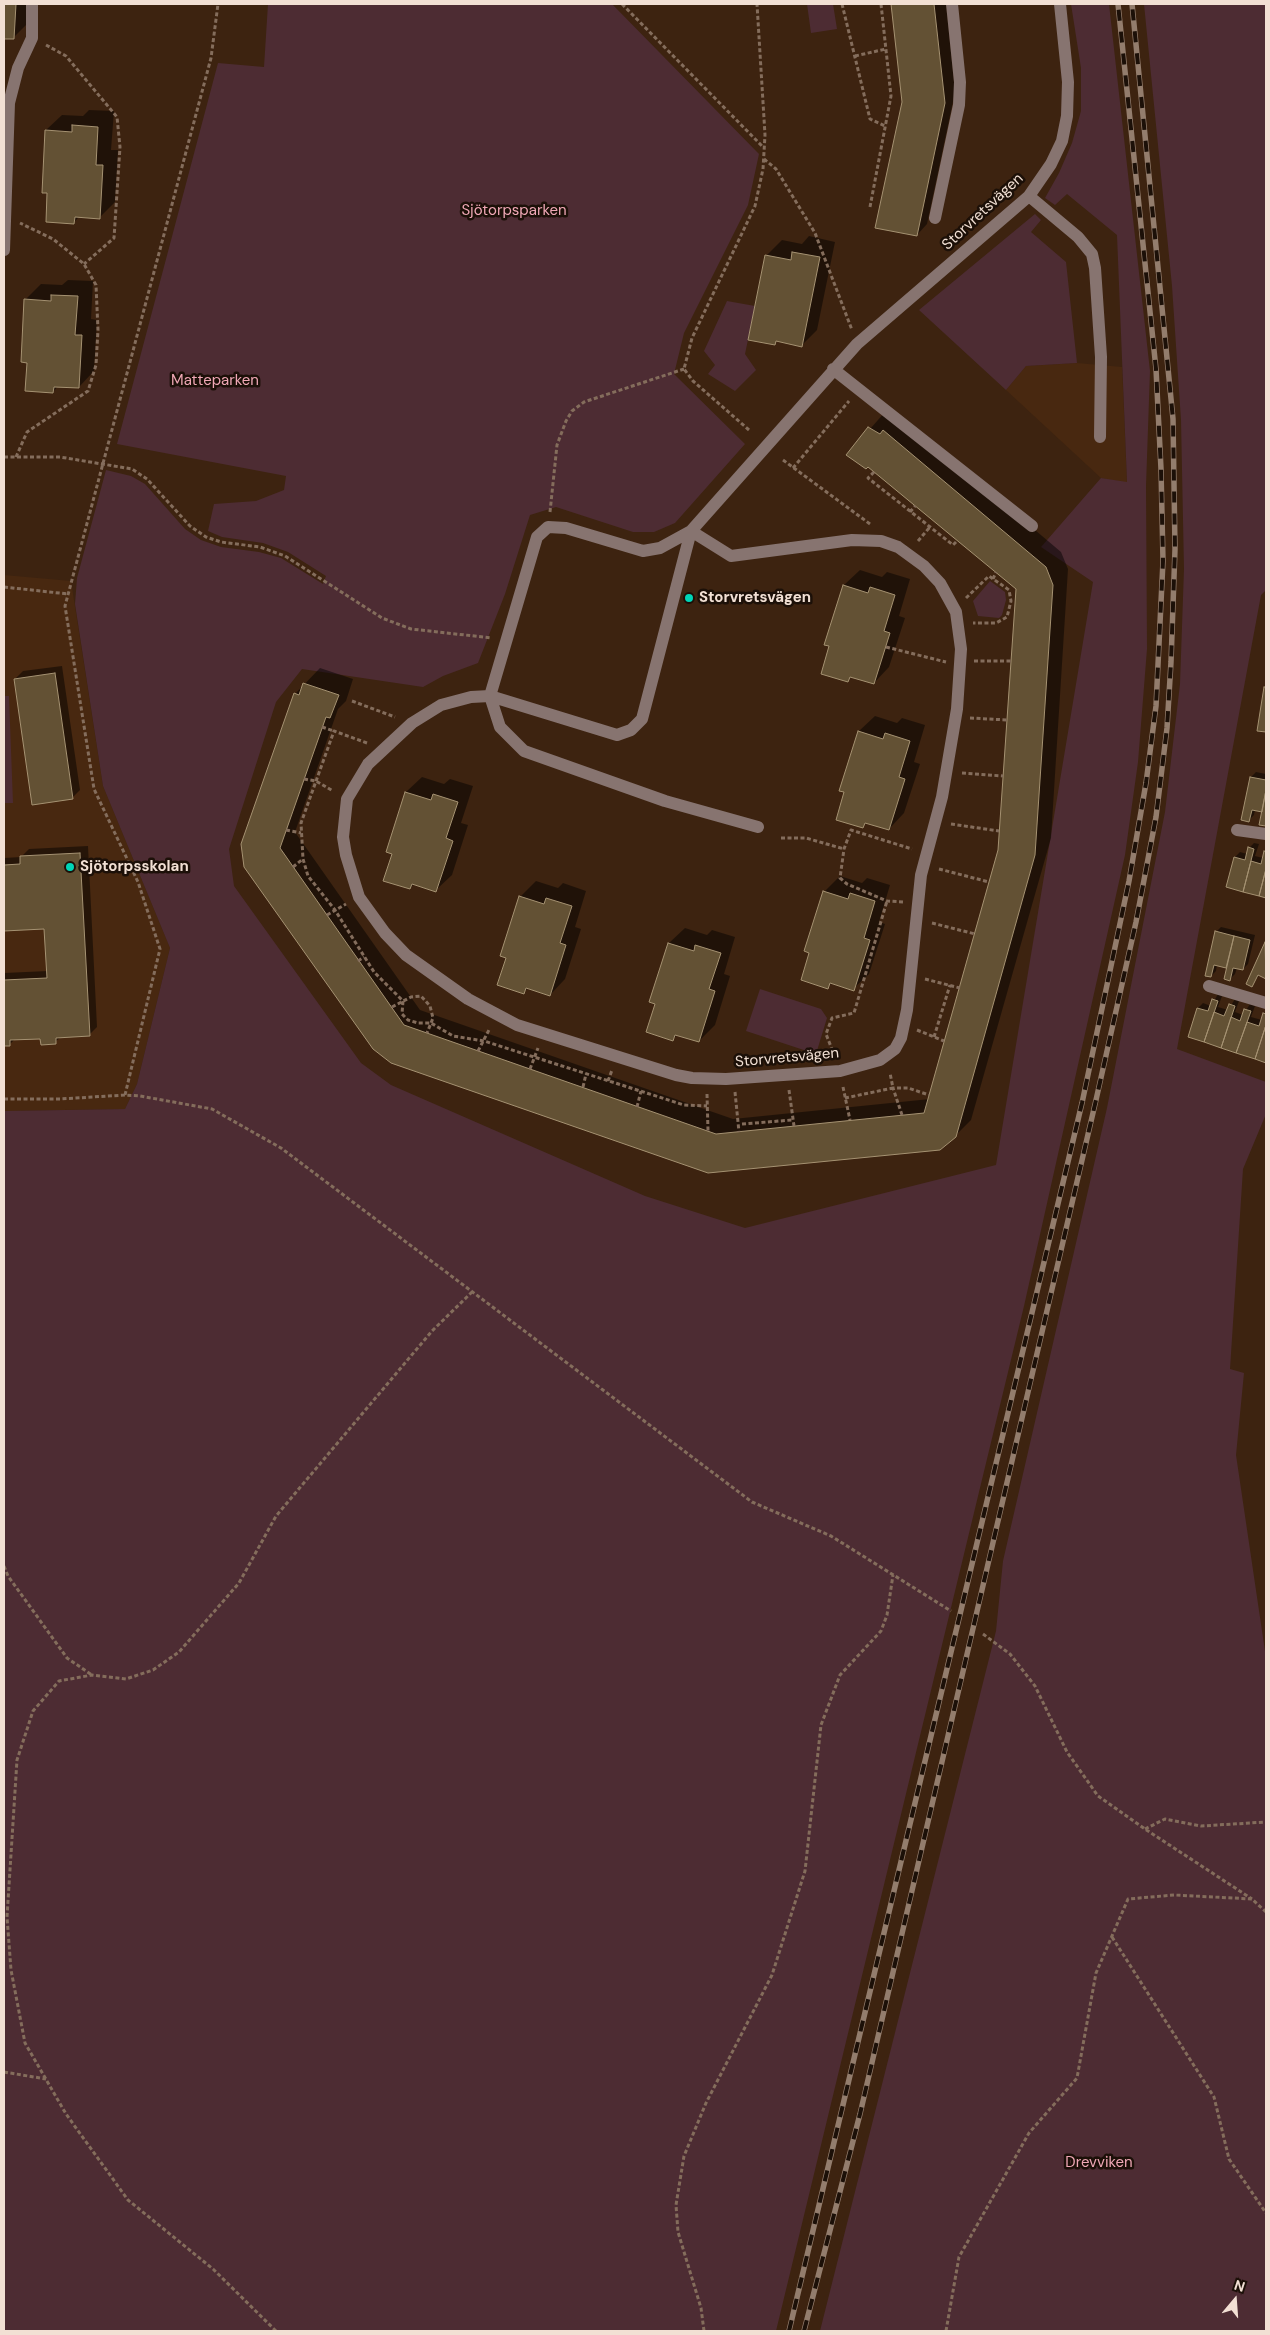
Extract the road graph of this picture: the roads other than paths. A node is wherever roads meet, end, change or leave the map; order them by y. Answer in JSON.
{"nodes":[{"id":1,"x":32,"y":4,"type":"edge"},
{"id":2,"x":952,"y":4,"type":"edge"},
{"id":3,"x":1060,"y":4,"type":"edge"},
{"id":4,"x":1029,"y":196,"type":"junction"},
{"id":5,"x":935,"y":218,"type":"dead end"},
{"id":6,"x":4,"y":250,"type":"edge"},
{"id":7,"x":833,"y":369,"type":"junction"},
{"id":8,"x":1100,"y":437,"type":"dead end"},
{"id":9,"x":1032,"y":526,"type":"dead end"},
{"id":10,"x":692,"y":530,"type":"junction"},
{"id":11,"x":490,"y":696,"type":"junction"},
{"id":12,"x":758,"y":827,"type":"dead end"},
{"id":13,"x":1237,"y":830,"type":"dead end"},
{"id":14,"x":1266,"y":834,"type":"edge"},
{"id":15,"x":1210,"y":986,"type":"dead end"},
{"id":16,"x":1266,"y":1003,"type":"edge"}],
"edges":[{"from":1,"to":6,"type":"street"},
{"from":2,"to":5,"type":"street"},
{"from":3,"to":4,"type":"street","name":"Storvretsvägen"},
{"from":4,"to":7,"type":"street","name":"Storvretsvägen"},
{"from":4,"to":8,"type":"street"},
{"from":7,"to":9,"type":"street"},
{"from":7,"to":10,"type":"street","name":"Storvretsvägen"},
{"from":10,"to":11,"type":"street","name":"Storvretsvägen"},
{"from":10,"to":11,"type":"street","name":"Storvretsvägen"},
{"from":10,"to":11,"type":"street","name":"Storvretsvägen"},
{"from":11,"to":12,"type":"street"},
{"from":13,"to":14,"type":"street"},
{"from":15,"to":16,"type":"street"}]}
